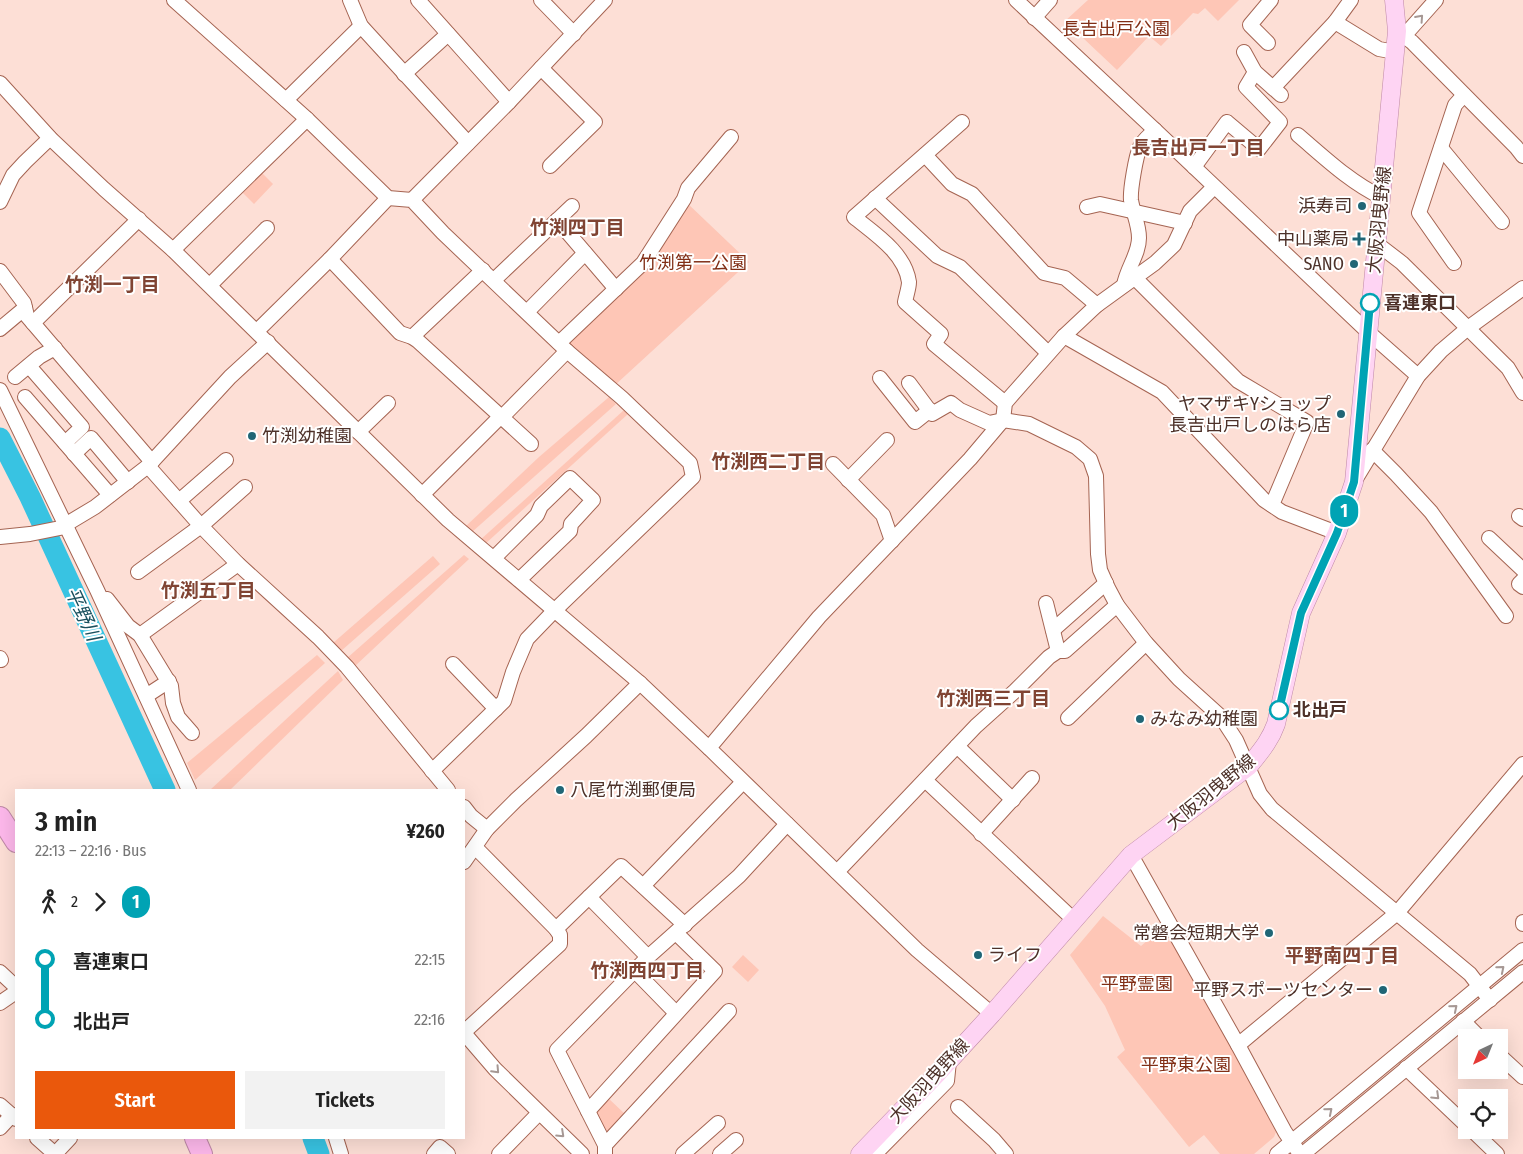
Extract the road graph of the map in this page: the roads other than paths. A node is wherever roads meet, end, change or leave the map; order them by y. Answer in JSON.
{"nodes":[{"id":1,"x":174,"y":0,"type":"edge"},
{"id":2,"x":350,"y":0,"type":"edge"},
{"id":3,"x":418,"y":0,"type":"edge"},
{"id":4,"x":541,"y":0,"type":"edge"},
{"id":5,"x":605,"y":0,"type":"edge"},
{"id":6,"x":1016,"y":0,"type":"edge"},
{"id":7,"x":1050,"y":0,"type":"edge"},
{"id":8,"x":1271,"y":0,"type":"edge"},
{"id":9,"x":1351,"y":0,"type":"edge"},
{"id":10,"x":1394,"y":0,"type":"edge"},
{"id":11,"x":1436,"y":0,"type":"edge"},
{"id":12,"x":190,"y":5,"type":"edge"},
{"id":13,"x":1034,"y":18,"type":"junction"},
{"id":14,"x":1335,"y":22,"type":"junction"},
{"id":15,"x":361,"y":26,"type":"junction"},
{"id":16,"x":1400,"y":33,"type":"junction"},
{"id":17,"x":448,"y":34,"type":"junction"},
{"id":18,"x":574,"y":34,"type":"junction"},
{"id":19,"x":1268,"y":43,"type":"dead end"},
{"id":20,"x":1244,"y":52,"type":"dead end"},
{"id":21,"x":1395,"y":52,"type":"junction"},
{"id":22,"x":541,"y":68,"type":"junction"},
{"id":23,"x":1255,"y":72,"type":"junction"},
{"id":24,"x":404,"y":74,"type":"junction"},
{"id":25,"x":0,"y":83,"type":"edge"},
{"id":26,"x":1464,"y":95,"type":"junction"},
{"id":27,"x":286,"y":100,"type":"junction"},
{"id":28,"x":509,"y":102,"type":"junction"},
{"id":29,"x":307,"y":119,"type":"junction"},
{"id":30,"x":962,"y":122,"type":"dead end"},
{"id":31,"x":1155,"y":130,"type":"junction"},
{"id":32,"x":1298,"y":135,"type":"dead end"},
{"id":33,"x":731,"y":137,"type":"dead end"},
{"id":34,"x":50,"y":138,"type":"junction"},
{"id":35,"x":468,"y":143,"type":"junction"},
{"id":36,"x":1441,"y":148,"type":"junction"},
{"id":37,"x":1521,"y":148,"type":"edge"},
{"id":38,"x":925,"y":155,"type":"junction"},
{"id":39,"x":550,"y":166,"type":"dead end"},
{"id":40,"x":1194,"y":167,"type":"junction"},
{"id":41,"x":1214,"y":187,"type":"junction"},
{"id":42,"x":388,"y":198,"type":"junction"},
{"id":43,"x":875,"y":198,"type":"junction"},
{"id":44,"x":1381,"y":198,"type":"junction"},
{"id":45,"x":412,"y":200,"type":"junction"},
{"id":46,"x":0,"y":202,"type":"edge"},
{"id":47,"x":572,"y":206,"type":"dead end"},
{"id":48,"x":1087,"y":207,"type":"dead end"},
{"id":49,"x":1134,"y":212,"type":"junction"},
{"id":50,"x":139,"y":219,"type":"junction"},
{"id":51,"x":557,"y":220,"type":"junction"},
{"id":52,"x":1502,"y":222,"type":"dead end"},
{"id":53,"x":1185,"y":223,"type":"junction"},
{"id":54,"x":267,"y":228,"type":"dead end"},
{"id":55,"x":1376,"y":244,"type":"junction"},
{"id":56,"x":173,"y":250,"type":"junction"},
{"id":57,"x":585,"y":253,"type":"junction"},
{"id":58,"x":330,"y":259,"type":"junction"},
{"id":59,"x":1454,"y":263,"type":"dead end"},
{"id":60,"x":483,"y":270,"type":"junction"},
{"id":61,"x":0,"y":271,"type":"edge"},
{"id":62,"x":494,"y":280,"type":"junction"},
{"id":63,"x":1129,"y":281,"type":"junction"},
{"id":64,"x":210,"y":285,"type":"junction"},
{"id":65,"x":1523,"y":288,"type":"edge"},
{"id":66,"x":616,"y":289,"type":"junction"},
{"id":67,"x":1097,"y":305,"type":"junction"},
{"id":68,"x":25,"y":308,"type":"junction"},
{"id":69,"x":527,"y":312,"type":"junction"},
{"id":70,"x":33,"y":323,"type":"junction"},
{"id":71,"x":1468,"y":328,"type":"junction"},
{"id":72,"x":0,"y":329,"type":"edge"},
{"id":73,"x":257,"y":331,"type":"junction"},
{"id":74,"x":1367,"y":331,"type":"junction"},
{"id":75,"x":1064,"y":336,"type":"junction"},
{"id":76,"x":412,"y":337,"type":"junction"},
{"id":77,"x":268,"y":342,"type":"junction"},
{"id":78,"x":563,"y":347,"type":"junction"},
{"id":79,"x":55,"y":348,"type":"junction"},
{"id":80,"x":1048,"y":354,"type":"junction"},
{"id":81,"x":29,"y":366,"type":"junction"},
{"id":82,"x":1418,"y":376,"type":"junction"},
{"id":83,"x":15,"y":377,"type":"dead end"},
{"id":84,"x":880,"y":378,"type":"dead end"},
{"id":85,"x":909,"y":383,"type":"dead end"},
{"id":86,"x":1522,"y":388,"type":"edge"},
{"id":87,"x":0,"y":390,"type":"edge"},
{"id":88,"x":25,"y":397,"type":"dead end"},
{"id":89,"x":388,"y":403,"type":"dead end"},
{"id":90,"x":1005,"y":403,"type":"junction"},
{"id":91,"x":930,"y":410,"type":"junction"},
{"id":92,"x":502,"y":416,"type":"junction"},
{"id":93,"x":1003,"y":420,"type":"junction"},
{"id":94,"x":358,"y":432,"type":"junction"},
{"id":95,"x":887,"y":440,"type":"dead end"},
{"id":96,"x":531,"y":444,"type":"dead end"},
{"id":97,"x":70,"y":448,"type":"junction"},
{"id":98,"x":1372,"y":450,"type":"junction"},
{"id":99,"x":226,"y":460,"type":"dead end"},
{"id":100,"x":150,"y":464,"type":"junction"},
{"id":101,"x":833,"y":464,"type":"dead end"},
{"id":102,"x":848,"y":480,"type":"junction"},
{"id":103,"x":128,"y":482,"type":"junction"},
{"id":104,"x":1354,"y":482,"type":"junction"},
{"id":105,"x":245,"y":487,"type":"dead end"},
{"id":106,"x":422,"y":494,"type":"junction"},
{"id":107,"x":110,"y":496,"type":"junction"},
{"id":108,"x":179,"y":501,"type":"junction"},
{"id":109,"x":1272,"y":505,"type":"junction"},
{"id":110,"x":201,"y":526,"type":"junction"},
{"id":111,"x":63,"y":527,"type":"junction"},
{"id":112,"x":1337,"y":533,"type":"junction"},
{"id":113,"x":0,"y":537,"type":"edge"},
{"id":114,"x":1490,"y":538,"type":"dead end"},
{"id":115,"x":892,"y":541,"type":"junction"},
{"id":116,"x":494,"y":558,"type":"junction"},
{"id":117,"x":238,"y":564,"type":"junction"},
{"id":118,"x":1523,"y":570,"type":"edge"},
{"id":119,"x":138,"y":572,"type":"dead end"},
{"id":120,"x":519,"y":580,"type":"junction"},
{"id":121,"x":1523,"y":580,"type":"edge"},
{"id":122,"x":1106,"y":583,"type":"junction"},
{"id":123,"x":1523,"y":587,"type":"edge"},
{"id":124,"x":97,"y":590,"type":"junction"},
{"id":125,"x":1046,"y":603,"type":"dead end"},
{"id":126,"x":1117,"y":605,"type":"junction"},
{"id":127,"x":554,"y":611,"type":"junction"},
{"id":128,"x":1506,"y":616,"type":"dead end"},
{"id":129,"x":1053,"y":630,"type":"junction"},
{"id":130,"x":140,"y":635,"type":"junction"},
{"id":131,"x":1146,"y":643,"type":"junction"},
{"id":132,"x":1058,"y":651,"type":"junction"},
{"id":133,"x":453,"y":664,"type":"dead end"},
{"id":134,"x":168,"y":681,"type":"junction"},
{"id":135,"x":640,"y":684,"type":"junction"},
{"id":136,"x":146,"y":696,"type":"junction"},
{"id":137,"x":496,"y":709,"type":"junction"},
{"id":138,"x":1068,"y":718,"type":"dead end"},
{"id":139,"x":192,"y":733,"type":"dead end"},
{"id":140,"x":957,"y":746,"type":"junction"},
{"id":141,"x":708,"y":748,"type":"junction"},
{"id":142,"x":1523,"y":764,"type":"edge"},
{"id":143,"x":1248,"y":766,"type":"junction"},
{"id":144,"x":432,"y":771,"type":"junction"},
{"id":145,"x":1032,"y":778,"type":"dead end"},
{"id":146,"x":925,"y":780,"type":"junction"},
{"id":147,"x":744,"y":782,"type":"junction"},
{"id":148,"x":189,"y":789,"type":"edge"},
{"id":149,"x":447,"y":789,"type":"edge"},
{"id":150,"x":1013,"y":800,"type":"junction"},
{"id":151,"x":465,"y":809,"type":"edge"},
{"id":152,"x":0,"y":818,"type":"edge"},
{"id":153,"x":787,"y":824,"type":"junction"},
{"id":154,"x":487,"y":829,"type":"junction"},
{"id":155,"x":981,"y":834,"type":"junction"},
{"id":156,"x":15,"y":840,"type":"edge"},
{"id":157,"x":475,"y":847,"type":"junction"},
{"id":158,"x":1131,"y":855,"type":"junction"},
{"id":159,"x":465,"y":861,"type":"edge"},
{"id":160,"x":837,"y":872,"type":"junction"},
{"id":161,"x":643,"y":886,"type":"junction"},
{"id":162,"x":589,"y":897,"type":"junction"},
{"id":163,"x":1397,"y":912,"type":"junction"},
{"id":164,"x":1074,"y":920,"type":"junction"},
{"id":165,"x":556,"y":929,"type":"junction"},
{"id":166,"x":681,"y":929,"type":"junction"},
{"id":167,"x":1523,"y":950,"type":"edge"},
{"id":168,"x":648,"y":957,"type":"junction"},
{"id":169,"x":634,"y":970,"type":"junction"},
{"id":170,"x":0,"y":972,"type":"edge"},
{"id":171,"x":1522,"y":975,"type":"edge"},
{"id":172,"x":15,"y":986,"type":"edge"},
{"id":173,"x":1480,"y":987,"type":"junction"},
{"id":174,"x":15,"y":993,"type":"edge"},
{"id":175,"x":1490,"y":1000,"type":"junction"},
{"id":176,"x":0,"y":1003,"type":"edge"},
{"id":177,"x":729,"y":1011,"type":"dead end"},
{"id":178,"x":676,"y":1013,"type":"junction"},
{"id":179,"x":992,"y":1014,"type":"junction"},
{"id":180,"x":1463,"y":1021,"type":"junction"},
{"id":181,"x":1471,"y":1029,"type":"edge"},
{"id":182,"x":465,"y":1031,"type":"edge"},
{"id":183,"x":465,"y":1033,"type":"edge"},
{"id":184,"x":1238,"y":1045,"type":"junction"},
{"id":185,"x":949,"y":1061,"type":"junction"},
{"id":186,"x":1508,"y":1063,"type":"edge"},
{"id":187,"x":1406,"y":1068,"type":"junction"},
{"id":188,"x":1523,"y":1077,"type":"edge"},
{"id":189,"x":0,"y":1105,"type":"edge"},
{"id":190,"x":958,"y":1107,"type":"dead end"},
{"id":191,"x":588,"y":1111,"type":"junction"},
{"id":192,"x":539,"y":1113,"type":"junction"},
{"id":193,"x":14,"y":1117,"type":"edge"},
{"id":194,"x":1458,"y":1117,"type":"edge"},
{"id":195,"x":718,"y":1123,"type":"dead end"},
{"id":196,"x":0,"y":1128,"type":"edge"},
{"id":197,"x":38,"y":1139,"type":"edge"},
{"id":198,"x":69,"y":1139,"type":"edge"},
{"id":199,"x":195,"y":1139,"type":"edge"},
{"id":200,"x":336,"y":1139,"type":"edge"},
{"id":201,"x":1481,"y":1139,"type":"edge"},
{"id":202,"x":736,"y":1140,"type":"dead end"},
{"id":203,"x":605,"y":1149,"type":"edge"},
{"id":204,"x":1298,"y":1150,"type":"edge"},
{"id":205,"x":55,"y":1154,"type":"edge"},
{"id":206,"x":202,"y":1154,"type":"edge"},
{"id":207,"x":341,"y":1154,"type":"edge"},
{"id":208,"x":434,"y":1154,"type":"edge"},
{"id":209,"x":448,"y":1154,"type":"edge"},
{"id":210,"x":499,"y":1154,"type":"edge"},
{"id":211,"x":582,"y":1154,"type":"edge"},
{"id":212,"x":683,"y":1154,"type":"edge"},
{"id":213,"x":720,"y":1154,"type":"edge"},
{"id":214,"x":860,"y":1154,"type":"edge"},
{"id":215,"x":875,"y":1154,"type":"edge"},
{"id":216,"x":1006,"y":1154,"type":"edge"},
{"id":217,"x":1277,"y":1154,"type":"edge"},
{"id":218,"x":1497,"y":1154,"type":"edge"}],
"edges":[{"from":1,"to":12,"type":"street"},
{"from":2,"to":15,"type":"street"},
{"from":3,"to":17,"type":"street"},
{"from":4,"to":18,"type":"street"},
{"from":5,"to":18,"type":"street"},
{"from":6,"to":13,"type":"street"},
{"from":7,"to":13,"type":"street"},
{"from":8,"to":19,"type":"street"},
{"from":9,"to":14,"type":"street"},
{"from":10,"to":16,"type":"main road","name":"大阪羽曳野線"},
{"from":16,"to":11,"type":"street","one_way":true},
{"from":12,"to":27,"type":"street"},
{"from":13,"to":31,"type":"street"},
{"from":14,"to":21,"type":"street"},
{"from":14,"to":23,"type":"street"},
{"from":15,"to":24,"type":"street"},
{"from":15,"to":27,"type":"street"},
{"from":16,"to":21,"type":"main road","name":"大阪羽曳野線"},
{"from":16,"to":26,"type":"street"},
{"from":17,"to":24,"type":"street"},
{"from":17,"to":28,"type":"street"},
{"from":18,"to":22,"type":"street"},
{"from":20,"to":23,"type":"street"},
{"from":21,"to":44,"type":"main road","name":"大阪羽曳野線"},
{"from":22,"to":28,"type":"street"},
{"from":22,"to":39,"type":"street"},
{"from":23,"to":40,"type":"street"},
{"from":24,"to":35,"type":"street"},
{"from":25,"to":34,"type":"street"},
{"from":26,"to":36,"type":"street"},
{"from":26,"to":37,"type":"street"},
{"from":27,"to":29,"type":"street"},
{"from":28,"to":35,"type":"street"},
{"from":29,"to":42,"type":"street"},
{"from":29,"to":56,"type":"street"},
{"from":30,"to":38,"type":"street"},
{"from":31,"to":40,"type":"street"},
{"from":31,"to":49,"type":"street"},
{"from":32,"to":44,"type":"street"},
{"from":33,"to":66,"type":"street"},
{"from":34,"to":46,"type":"street"},
{"from":34,"to":50,"type":"street"},
{"from":35,"to":45,"type":"street"},
{"from":36,"to":52,"type":"street"},
{"from":36,"to":59,"type":"street"},
{"from":38,"to":43,"type":"street"},
{"from":38,"to":67,"type":"street"},
{"from":40,"to":41,"type":"street"},
{"from":41,"to":53,"type":"street"},
{"from":41,"to":74,"type":"street"},
{"from":42,"to":45,"type":"street"},
{"from":42,"to":58,"type":"street"},
{"from":43,"to":80,"type":"street"},
{"from":43,"to":90,"type":"street"},
{"from":44,"to":55,"type":"main road","name":"大阪羽曳野線"},
{"from":45,"to":60,"type":"street"},
{"from":47,"to":51,"type":"street"},
{"from":48,"to":49,"type":"street"},
{"from":49,"to":53,"type":"street"},
{"from":49,"to":63,"type":"street"},
{"from":50,"to":56,"type":"street"},
{"from":50,"to":70,"type":"street"},
{"from":51,"to":57,"type":"street"},
{"from":51,"to":62,"type":"street"},
{"from":53,"to":63,"type":"street"},
{"from":54,"to":64,"type":"street"},
{"from":55,"to":71,"type":"street"},
{"from":55,"to":74,"type":"main road","name":"大阪羽曳野線"},
{"from":56,"to":64,"type":"street"},
{"from":57,"to":66,"type":"street"},
{"from":57,"to":69,"type":"street"},
{"from":58,"to":73,"type":"street"},
{"from":58,"to":76,"type":"street"},
{"from":60,"to":62,"type":"street"},
{"from":60,"to":76,"type":"street"},
{"from":61,"to":68,"type":"street"},
{"from":62,"to":69,"type":"street"},
{"from":63,"to":67,"type":"street"},
{"from":63,"to":109,"type":"street"},
{"from":64,"to":73,"type":"street"},
{"from":65,"to":71,"type":"street"},
{"from":66,"to":78,"type":"street"},
{"from":67,"to":75,"type":"street"},
{"from":68,"to":70,"type":"street"},
{"from":68,"to":72,"type":"street"},
{"from":69,"to":78,"type":"street"},
{"from":70,"to":79,"type":"street"},
{"from":71,"to":82,"type":"street"},
{"from":71,"to":86,"type":"street"},
{"from":73,"to":77,"type":"street"},
{"from":74,"to":82,"type":"street"},
{"from":74,"to":104,"type":"main road","name":"大阪羽曳野線"},
{"from":75,"to":80,"type":"street"},
{"from":75,"to":109,"type":"street"},
{"from":76,"to":92,"type":"street"},
{"from":77,"to":94,"type":"street"},
{"from":77,"to":100,"type":"street"},
{"from":78,"to":92,"type":"street"},
{"from":78,"to":127,"type":"street"},
{"from":79,"to":81,"type":"street"},
{"from":79,"to":100,"type":"street"},
{"from":80,"to":90,"type":"street"},
{"from":81,"to":83,"type":"street"},
{"from":81,"to":97,"type":"street"},
{"from":82,"to":98,"type":"street"},
{"from":84,"to":91,"type":"street"},
{"from":85,"to":91,"type":"street"},
{"from":87,"to":111,"type":"street"},
{"from":88,"to":97,"type":"street"},
{"from":89,"to":94,"type":"street"},
{"from":90,"to":93,"type":"street"},
{"from":91,"to":93,"type":"street"},
{"from":92,"to":96,"type":"street"},
{"from":92,"to":106,"type":"street"},
{"from":93,"to":115,"type":"street"},
{"from":93,"to":122,"type":"street"},
{"from":94,"to":106,"type":"street"},
{"from":95,"to":102,"type":"street"},
{"from":97,"to":103,"type":"street"},
{"from":97,"to":107,"type":"street"},
{"from":98,"to":104,"type":"street"},
{"from":98,"to":128,"type":"street"},
{"from":99,"to":108,"type":"street"},
{"from":100,"to":103,"type":"street"},
{"from":100,"to":108,"type":"street"},
{"from":101,"to":102,"type":"street"},
{"from":102,"to":115,"type":"street"},
{"from":103,"to":107,"type":"street"},
{"from":104,"to":112,"type":"main road","name":"大阪羽曳野線"},
{"from":105,"to":110,"type":"street"},
{"from":106,"to":116,"type":"street"},
{"from":107,"to":111,"type":"street"},
{"from":108,"to":110,"type":"street"},
{"from":109,"to":112,"type":"street"},
{"from":110,"to":117,"type":"street"},
{"from":110,"to":119,"type":"street"},
{"from":111,"to":113,"type":"street"},
{"from":111,"to":124,"type":"street"},
{"from":112,"to":143,"type":"main road","name":"大阪羽曳野線"},
{"from":114,"to":118,"type":"street"},
{"from":115,"to":141,"type":"street"},
{"from":116,"to":120,"type":"street"},
{"from":116,"to":120,"type":"street"},
{"from":117,"to":130,"type":"street"},
{"from":117,"to":144,"type":"street"},
{"from":120,"to":127,"type":"street"},
{"from":121,"to":123,"type":"street"},
{"from":122,"to":126,"type":"street"},
{"from":122,"to":129,"type":"street"},
{"from":124,"to":130,"type":"street"},
{"from":124,"to":136,"type":"street"},
{"from":125,"to":129,"type":"street"},
{"from":126,"to":131,"type":"street"},
{"from":126,"to":132,"type":"street"},
{"from":127,"to":135,"type":"street"},
{"from":127,"to":137,"type":"street"},
{"from":129,"to":132,"type":"street"},
{"from":130,"to":134,"type":"street"},
{"from":131,"to":138,"type":"street"},
{"from":131,"to":143,"type":"street"},
{"from":132,"to":140,"type":"street"},
{"from":133,"to":137,"type":"street"},
{"from":134,"to":136,"type":"street"},
{"from":134,"to":139,"type":"street"},
{"from":135,"to":141,"type":"street"},
{"from":135,"to":154,"type":"street"},
{"from":136,"to":148,"type":"street"},
{"from":137,"to":144,"type":"street"},
{"from":140,"to":146,"type":"street"},
{"from":140,"to":150,"type":"street"},
{"from":141,"to":147,"type":"street"},
{"from":142,"to":163,"type":"street"},
{"from":143,"to":158,"type":"main road","name":"大阪羽曳野線"},
{"from":143,"to":163,"type":"street"},
{"from":144,"to":149,"type":"street"},
{"from":145,"to":150,"type":"street"},
{"from":146,"to":155,"type":"street"},
{"from":146,"to":160,"type":"street"},
{"from":147,"to":153,"type":"street"},
{"from":147,"to":161,"type":"street"},
{"from":150,"to":155,"type":"street"},
{"from":151,"to":154,"type":"street"},
{"from":152,"to":156,"type":"highway"},
{"from":153,"to":160,"type":"street"},
{"from":153,"to":166,"type":"street"},
{"from":154,"to":157,"type":"street"},
{"from":155,"to":164,"type":"street"},
{"from":157,"to":159,"type":"street"},
{"from":157,"to":165,"type":"street"},
{"from":158,"to":164,"type":"main road","name":"大阪羽曳野線"},
{"from":158,"to":184,"type":"street"},
{"from":160,"to":179,"type":"street"},
{"from":161,"to":162,"type":"street"},
{"from":161,"to":166,"type":"street"},
{"from":162,"to":165,"type":"street"},
{"from":162,"to":168,"type":"street"},
{"from":163,"to":173,"type":"street"},
{"from":163,"to":184,"type":"street"},
{"from":164,"to":179,"type":"main road","name":"大阪羽曳野線"},
{"from":165,"to":182,"type":"street"},
{"from":166,"to":168,"type":"street"},
{"from":166,"to":178,"type":"street"},
{"from":173,"to":167,"type":"street","one_way":true},
{"from":168,"to":169,"type":"street"},
{"from":169,"to":178,"type":"street"},
{"from":169,"to":191,"type":"street"},
{"from":170,"to":172,"type":"street"},
{"from":171,"to":175,"type":"street"},
{"from":173,"to":175,"type":"street"},
{"from":204,"to":173,"type":"street","one_way":true},
{"from":174,"to":176,"type":"street"},
{"from":175,"to":180,"type":"street"},
{"from":177,"to":203,"type":"street"},
{"from":178,"to":191,"type":"street"},
{"from":179,"to":185,"type":"main road","name":"大阪羽曳野線"},
{"from":180,"to":181,"type":"street"},
{"from":180,"to":187,"type":"street"},
{"from":183,"to":192,"type":"street","one_way":true},
{"from":184,"to":204,"type":"street"},
{"from":185,"to":214,"type":"main road","name":"大阪羽曳野線"},
{"from":185,"to":215,"type":"street"},
{"from":186,"to":188,"type":"street"},
{"from":187,"to":194,"type":"street","one_way":true},
{"from":187,"to":204,"type":"street"},
{"from":189,"to":193,"type":"street"},
{"from":190,"to":216,"type":"street"},
{"from":191,"to":203,"type":"street"},
{"from":192,"to":210,"type":"street"},
{"from":192,"to":211,"type":"street","one_way":true},
{"from":193,"to":196,"type":"street"},
{"from":195,"to":212,"type":"street"},
{"from":197,"to":205,"type":"street"},
{"from":198,"to":205,"type":"street"},
{"from":199,"to":206,"type":"highway"},
{"from":200,"to":207,"type":"street"},
{"from":201,"to":218,"type":"street"},
{"from":202,"to":213,"type":"street"},
{"from":204,"to":217,"type":"street"},
{"from":208,"to":209,"type":"street"}]}
